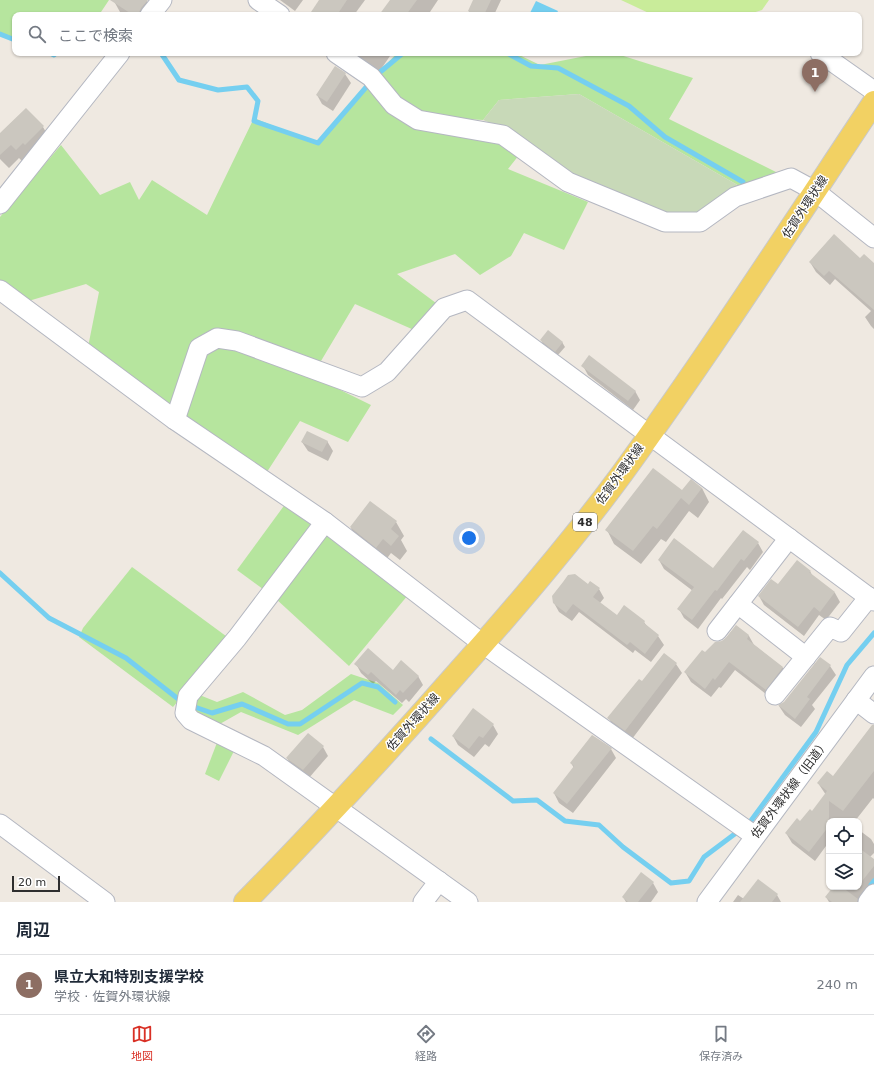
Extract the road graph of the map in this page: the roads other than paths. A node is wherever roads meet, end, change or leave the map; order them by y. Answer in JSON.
{"nodes":[{"id":1,"x":162,"y":0,"type":"edge"},
{"id":2,"x":258,"y":0,"type":"edge"},
{"id":3,"x":152,"y":12,"type":"edge"},
{"id":4,"x":276,"y":12,"type":"edge"},
{"id":5,"x":118,"y":56,"type":"edge"},
{"id":6,"x":340,"y":56,"type":"edge"},
{"id":7,"x":824,"y":56,"type":"edge"},
{"id":8,"x":874,"y":91,"type":"edge"},
{"id":9,"x":874,"y":102,"type":"edge"},
{"id":10,"x":815,"y":191,"type":"junction"},
{"id":11,"x":0,"y":204,"type":"edge"},
{"id":12,"x":874,"y":238,"type":"edge"},
{"id":13,"x":0,"y":290,"type":"edge"},
{"id":14,"x":176,"y":420,"type":"junction"},
{"id":15,"x":649,"y":435,"type":"junction"},
{"id":16,"x":325,"y":522,"type":"junction"},
{"id":17,"x":790,"y":538,"type":"junction"},
{"id":18,"x":871,"y":599,"type":"edge"},
{"id":19,"x":738,"y":604,"type":"junction"},
{"id":20,"x":717,"y":631,"type":"dead end"},
{"id":21,"x":483,"y":644,"type":"junction"},
{"id":22,"x":806,"y":657,"type":"junction"},
{"id":23,"x":874,"y":676,"type":"edge"},
{"id":24,"x":775,"y":695,"type":"dead end"},
{"id":25,"x":856,"y":700,"type":"junction"},
{"id":26,"x":874,"y":714,"type":"edge"},
{"id":27,"x":336,"y":808,"type":"junction"},
{"id":28,"x":0,"y":824,"type":"edge"},
{"id":29,"x":755,"y":836,"type":"junction"},
{"id":30,"x":439,"y":881,"type":"junction"},
{"id":31,"x":874,"y":894,"type":"edge"},
{"id":32,"x":105,"y":902,"type":"edge"},
{"id":33,"x":245,"y":902,"type":"edge"},
{"id":34,"x":423,"y":902,"type":"edge"},
{"id":35,"x":468,"y":902,"type":"edge"},
{"id":36,"x":706,"y":902,"type":"edge"},
{"id":37,"x":868,"y":902,"type":"edge"}],
"edges":[{"from":1,"to":3,"type":"street"},
{"from":2,"to":4,"type":"street"},
{"from":5,"to":11,"type":"street"},
{"from":6,"to":10,"type":"street"},
{"from":7,"to":8,"type":"street"},
{"from":9,"to":10,"type":"main road","name":"佐賀外環状線","number":"48"},
{"from":10,"to":12,"type":"street"},
{"from":10,"to":15,"type":"main road","name":"佐賀外環状線","number":"48"},
{"from":13,"to":14,"type":"street"},
{"from":14,"to":15,"type":"street"},
{"from":14,"to":16,"type":"street"},
{"from":15,"to":17,"type":"street"},
{"from":15,"to":21,"type":"main road","name":"佐賀外環状線","number":"48"},
{"from":16,"to":21,"type":"street"},
{"from":16,"to":27,"type":"street"},
{"from":17,"to":18,"type":"street"},
{"from":17,"to":19,"type":"street"},
{"from":18,"to":22,"type":"street"},
{"from":19,"to":20,"type":"street"},
{"from":19,"to":22,"type":"street"},
{"from":21,"to":27,"type":"main road","name":"佐賀外環状線","number":"48"},
{"from":21,"to":29,"type":"street"},
{"from":22,"to":24,"type":"street"},
{"from":23,"to":25,"type":"street","name":"佐賀外環状線（旧道）"},
{"from":25,"to":26,"type":"street"},
{"from":25,"to":29,"type":"street","name":"佐賀外環状線（旧道）"},
{"from":27,"to":30,"type":"street"},
{"from":27,"to":33,"type":"main road","name":"佐賀外環状線","number":"48"},
{"from":28,"to":32,"type":"street"},
{"from":29,"to":36,"type":"street","name":"佐賀外環状線（旧道）"},
{"from":30,"to":34,"type":"street"},
{"from":30,"to":35,"type":"street"},
{"from":31,"to":37,"type":"street"}]}
